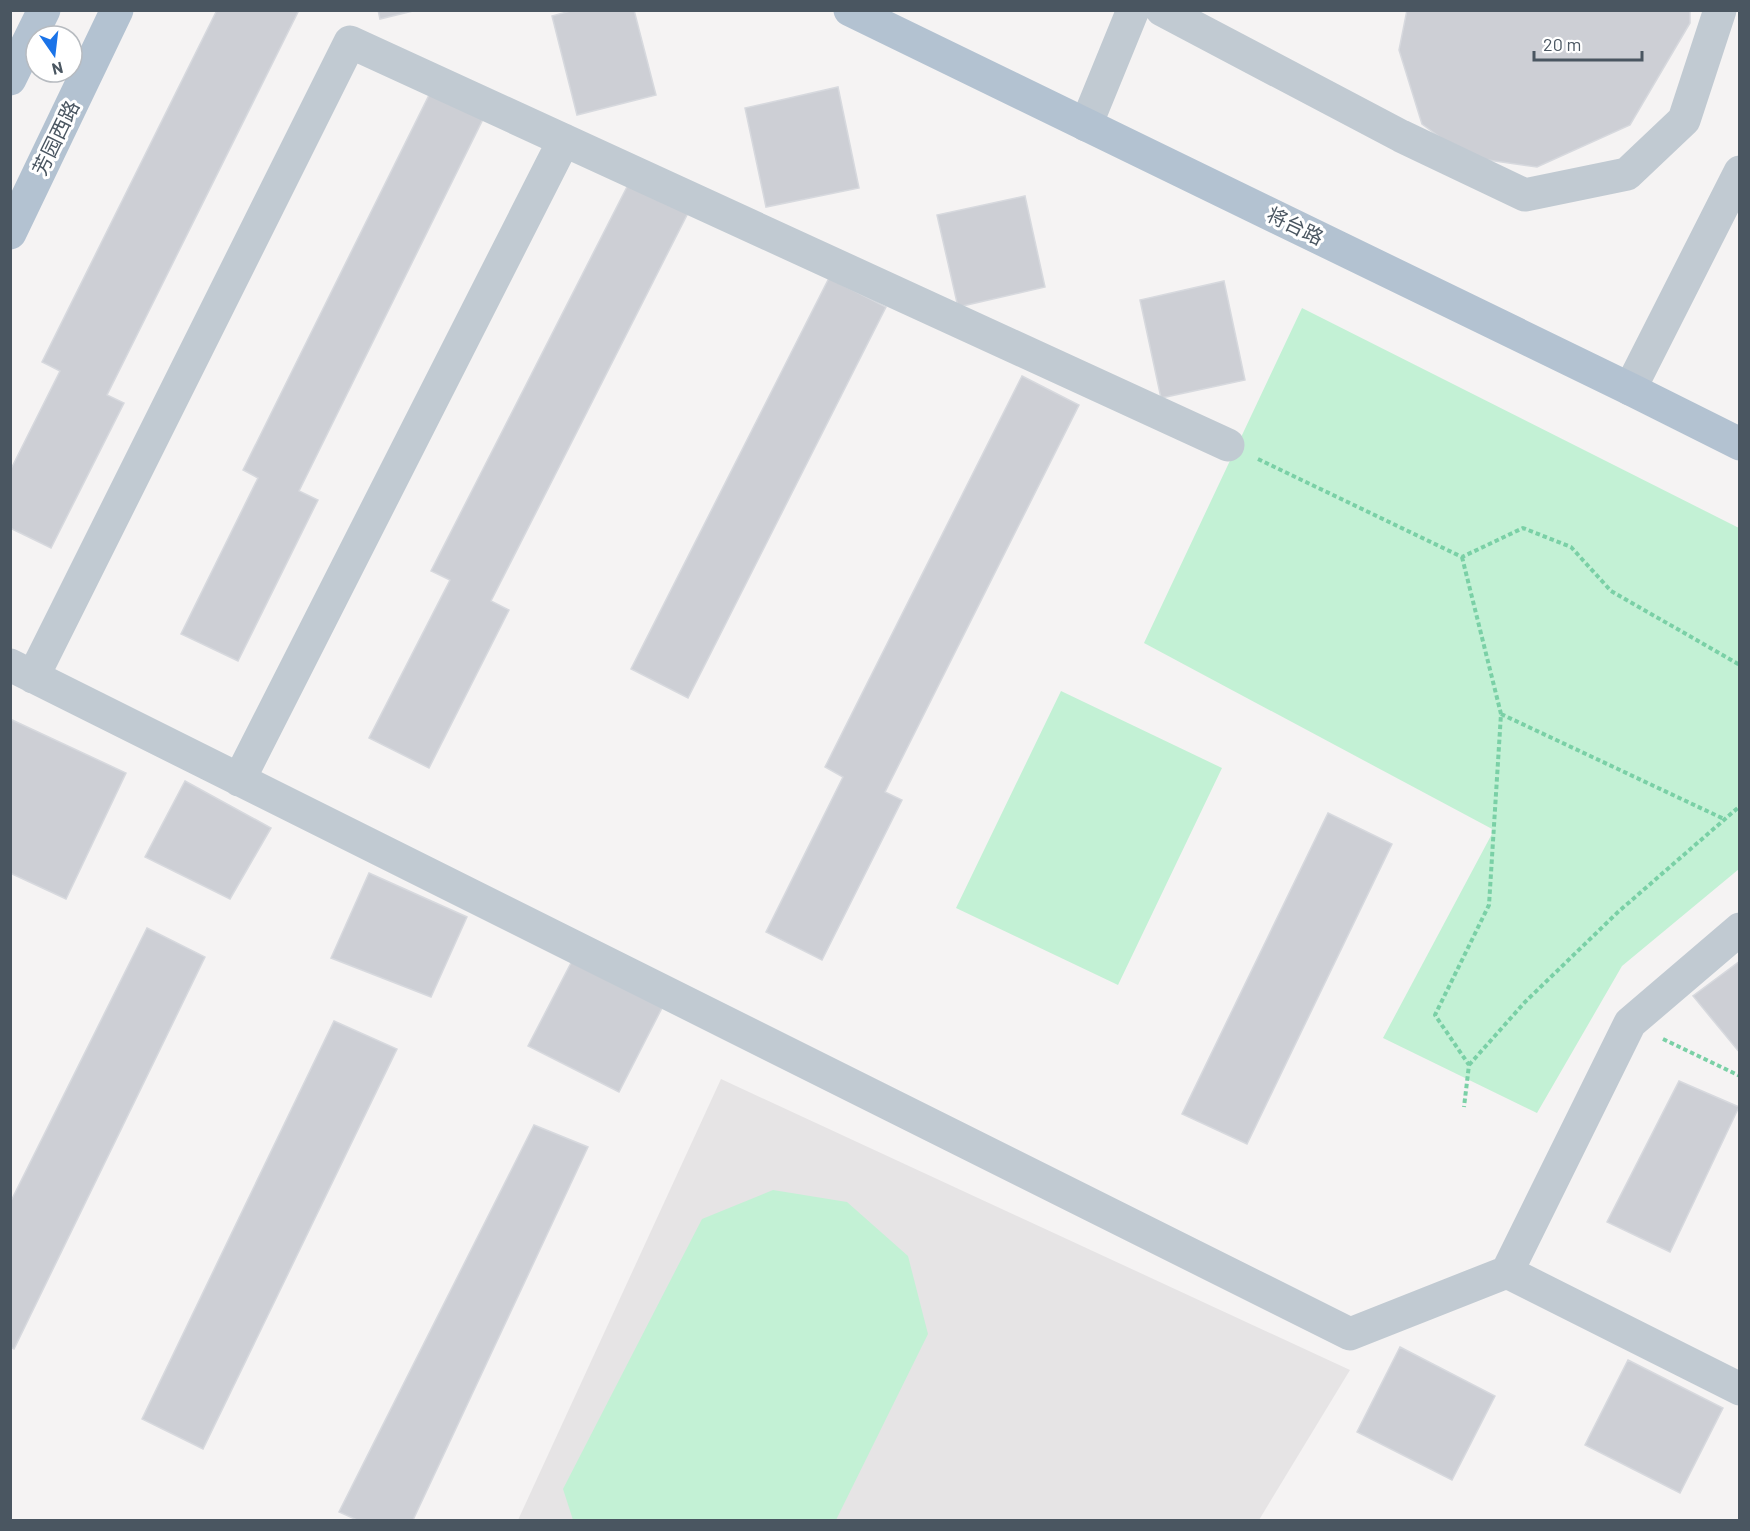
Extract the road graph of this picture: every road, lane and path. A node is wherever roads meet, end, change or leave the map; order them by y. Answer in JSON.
{"nodes":[{"id":1,"x":44,"y":10,"type":"edge"},
{"id":2,"x":117,"y":10,"type":"edge"},
{"id":3,"x":850,"y":10,"type":"edge"},
{"id":4,"x":1133,"y":10,"type":"edge"},
{"id":5,"x":1162,"y":10,"type":"edge"},
{"id":6,"x":1720,"y":10,"type":"edge"},
{"id":7,"x":10,"y":80,"type":"edge"},
{"id":8,"x":1086,"y":125,"type":"junction"},
{"id":9,"x":564,"y":140,"type":"junction"},
{"id":10,"x":1740,"y":172,"type":"edge"},
{"id":11,"x":10,"y":233,"type":"edge"},
{"id":12,"x":1630,"y":389,"type":"junction"},
{"id":13,"x":1740,"y":444,"type":"edge"},
{"id":14,"x":1228,"y":445,"type":"joint"},
{"id":15,"x":1462,"y":557,"type":"junction"},
{"id":16,"x":1740,"y":665,"type":"edge"},
{"id":17,"x":22,"y":671,"type":"edge"},
{"id":18,"x":1501,"y":714,"type":"junction"},
{"id":19,"x":239,"y":780,"type":"junction"},
{"id":20,"x":1740,"y":806,"type":"edge"},
{"id":21,"x":1724,"y":819,"type":"junction"},
{"id":22,"x":1740,"y":929,"type":"edge"},
{"id":23,"x":1630,"y":1023,"type":"junction"},
{"id":24,"x":1469,"y":1065,"type":"junction"},
{"id":25,"x":1740,"y":1076,"type":"edge"},
{"id":26,"x":1464,"y":1107,"type":"dead end"},
{"id":27,"x":1507,"y":1272,"type":"junction"},
{"id":28,"x":1740,"y":1389,"type":"edge"}],
"edges":[{"from":1,"to":7,"type":"main road"},
{"from":2,"to":11,"type":"main road","name":"芳园西路"},
{"from":3,"to":8,"type":"main road","name":"将台路"},
{"from":4,"to":8,"type":"street"},
{"from":5,"to":6,"type":"street"},
{"from":8,"to":12,"type":"main road","name":"将台路"},
{"from":9,"to":14,"type":"street"},
{"from":9,"to":17,"type":"street"},
{"from":9,"to":19,"type":"street"},
{"from":10,"to":12,"type":"street"},
{"from":12,"to":13,"type":"main road","name":"将台路"},
{"from":14,"to":15,"type":"path"},
{"from":15,"to":16,"type":"path"},
{"from":15,"to":18,"type":"path"},
{"from":17,"to":19,"type":"street"},
{"from":18,"to":21,"type":"path"},
{"from":18,"to":24,"type":"path"},
{"from":19,"to":27,"type":"street"},
{"from":20,"to":21,"type":"path"},
{"from":21,"to":24,"type":"path"},
{"from":22,"to":23,"type":"street"},
{"from":23,"to":25,"type":"path"},
{"from":23,"to":27,"type":"street"},
{"from":24,"to":26,"type":"path"},
{"from":27,"to":28,"type":"street"}]}
